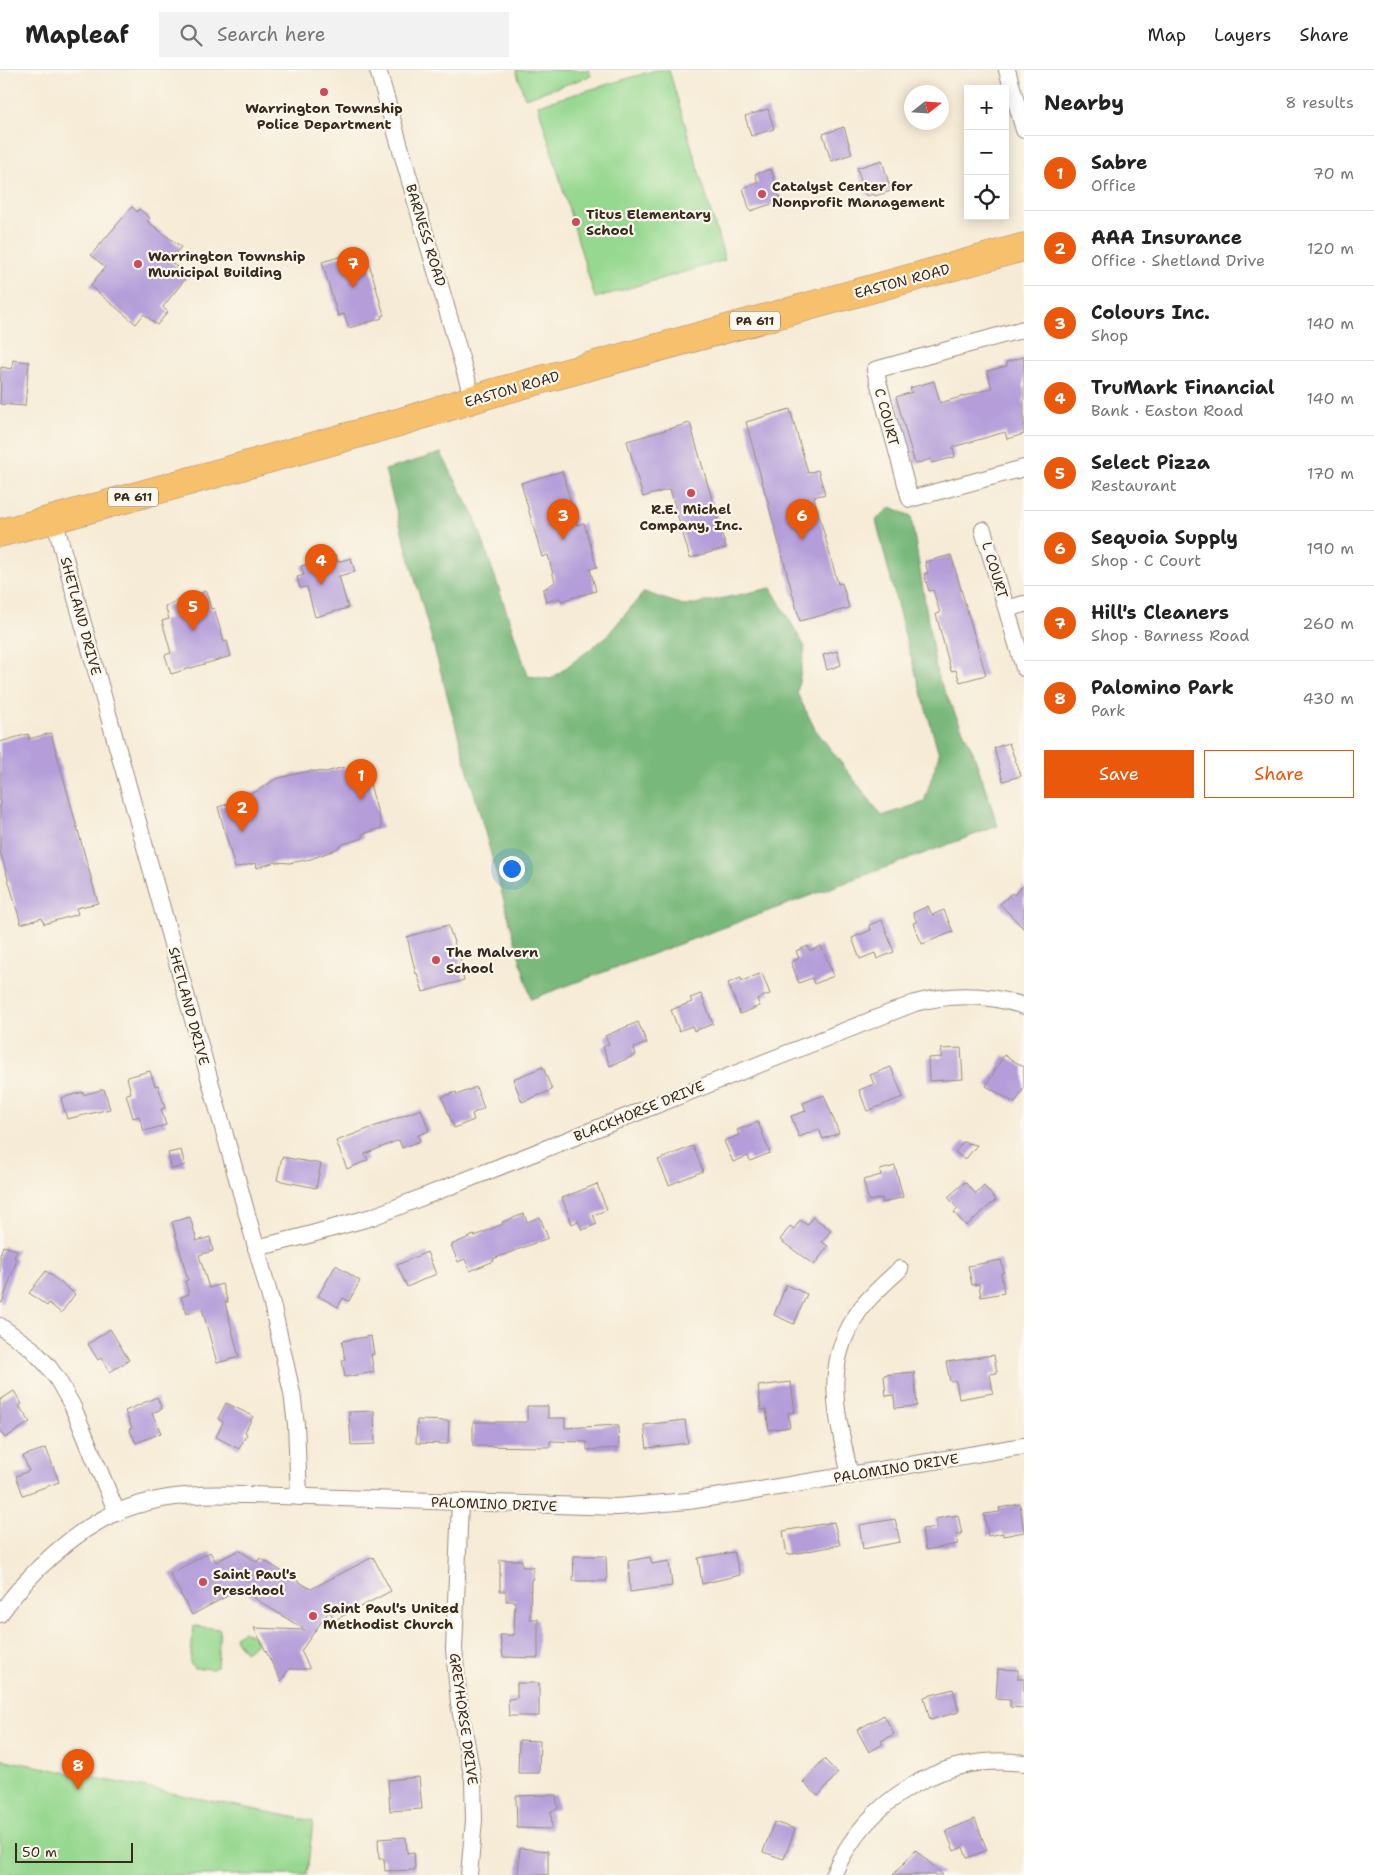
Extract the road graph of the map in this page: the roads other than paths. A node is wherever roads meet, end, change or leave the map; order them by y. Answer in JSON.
{"nodes":[{"id":1,"x":378,"y":70,"type":"edge"},
{"id":2,"x":1007,"y":70,"type":"edge"},
{"id":3,"x":1024,"y":130,"type":"edge"},
{"id":4,"x":1024,"y":247,"type":"edge"},
{"id":5,"x":1024,"y":329,"type":"edge"},
{"id":6,"x":473,"y":400,"type":"junction"},
{"id":7,"x":1024,"y":468,"type":"edge"},
{"id":8,"x":54,"y":520,"type":"junction"},
{"id":9,"x":983,"y":530,"type":"dead end"},
{"id":10,"x":0,"y":533,"type":"edge"},
{"id":11,"x":1024,"y":604,"type":"edge"},
{"id":12,"x":1006,"y":609,"type":"junction"},
{"id":13,"x":1024,"y":668,"type":"edge"},
{"id":14,"x":1024,"y":1006,"type":"edge"},
{"id":15,"x":256,"y":1248,"type":"junction"},
{"id":16,"x":900,"y":1269,"type":"dead end"},
{"id":17,"x":0,"y":1326,"type":"edge"},
{"id":18,"x":1024,"y":1446,"type":"edge"},
{"id":19,"x":850,"y":1476,"type":"junction"},
{"id":20,"x":299,"y":1497,"type":"junction"},
{"id":21,"x":460,"y":1503,"type":"junction"},
{"id":22,"x":117,"y":1513,"type":"junction"},
{"id":23,"x":0,"y":1614,"type":"edge"},
{"id":24,"x":1024,"y":1763,"type":"edge"},
{"id":25,"x":468,"y":1875,"type":"edge"},
{"id":26,"x":833,"y":1875,"type":"edge"}],
"edges":[{"from":1,"to":6,"type":"street","name":"BARNESS ROAD"},
{"from":2,"to":3,"type":"street"},
{"from":4,"to":6,"type":"highway","name":"EASTON ROAD","number":"PA 611"},
{"from":5,"to":7,"type":"street","name":"C COURT"},
{"from":6,"to":8,"type":"highway","name":"EASTON ROAD","number":"PA 611"},
{"from":8,"to":10,"type":"highway","name":"EASTON ROAD","number":"PA 611"},
{"from":8,"to":15,"type":"street","name":"SHETLAND DRIVE"},
{"from":9,"to":12,"type":"street","name":"L COURT"},
{"from":11,"to":12,"type":"street"},
{"from":12,"to":13,"type":"street","name":"L COURT"},
{"from":14,"to":15,"type":"street","name":"BLACKHORSE DRIVE"},
{"from":15,"to":20,"type":"street","name":"SHETLAND DRIVE"},
{"from":16,"to":19,"type":"street"},
{"from":17,"to":22,"type":"street"},
{"from":18,"to":19,"type":"street","name":"PALOMINO DRIVE"},
{"from":19,"to":21,"type":"street","name":"PALOMINO DRIVE"},
{"from":20,"to":21,"type":"street","name":"PALOMINO DRIVE"},
{"from":20,"to":22,"type":"street","name":"PALOMINO DRIVE"},
{"from":21,"to":25,"type":"street","name":"GREYHORSE DRIVE"},
{"from":22,"to":23,"type":"street","name":"PALOMINO DRIVE"},
{"from":24,"to":26,"type":"street"}]}
